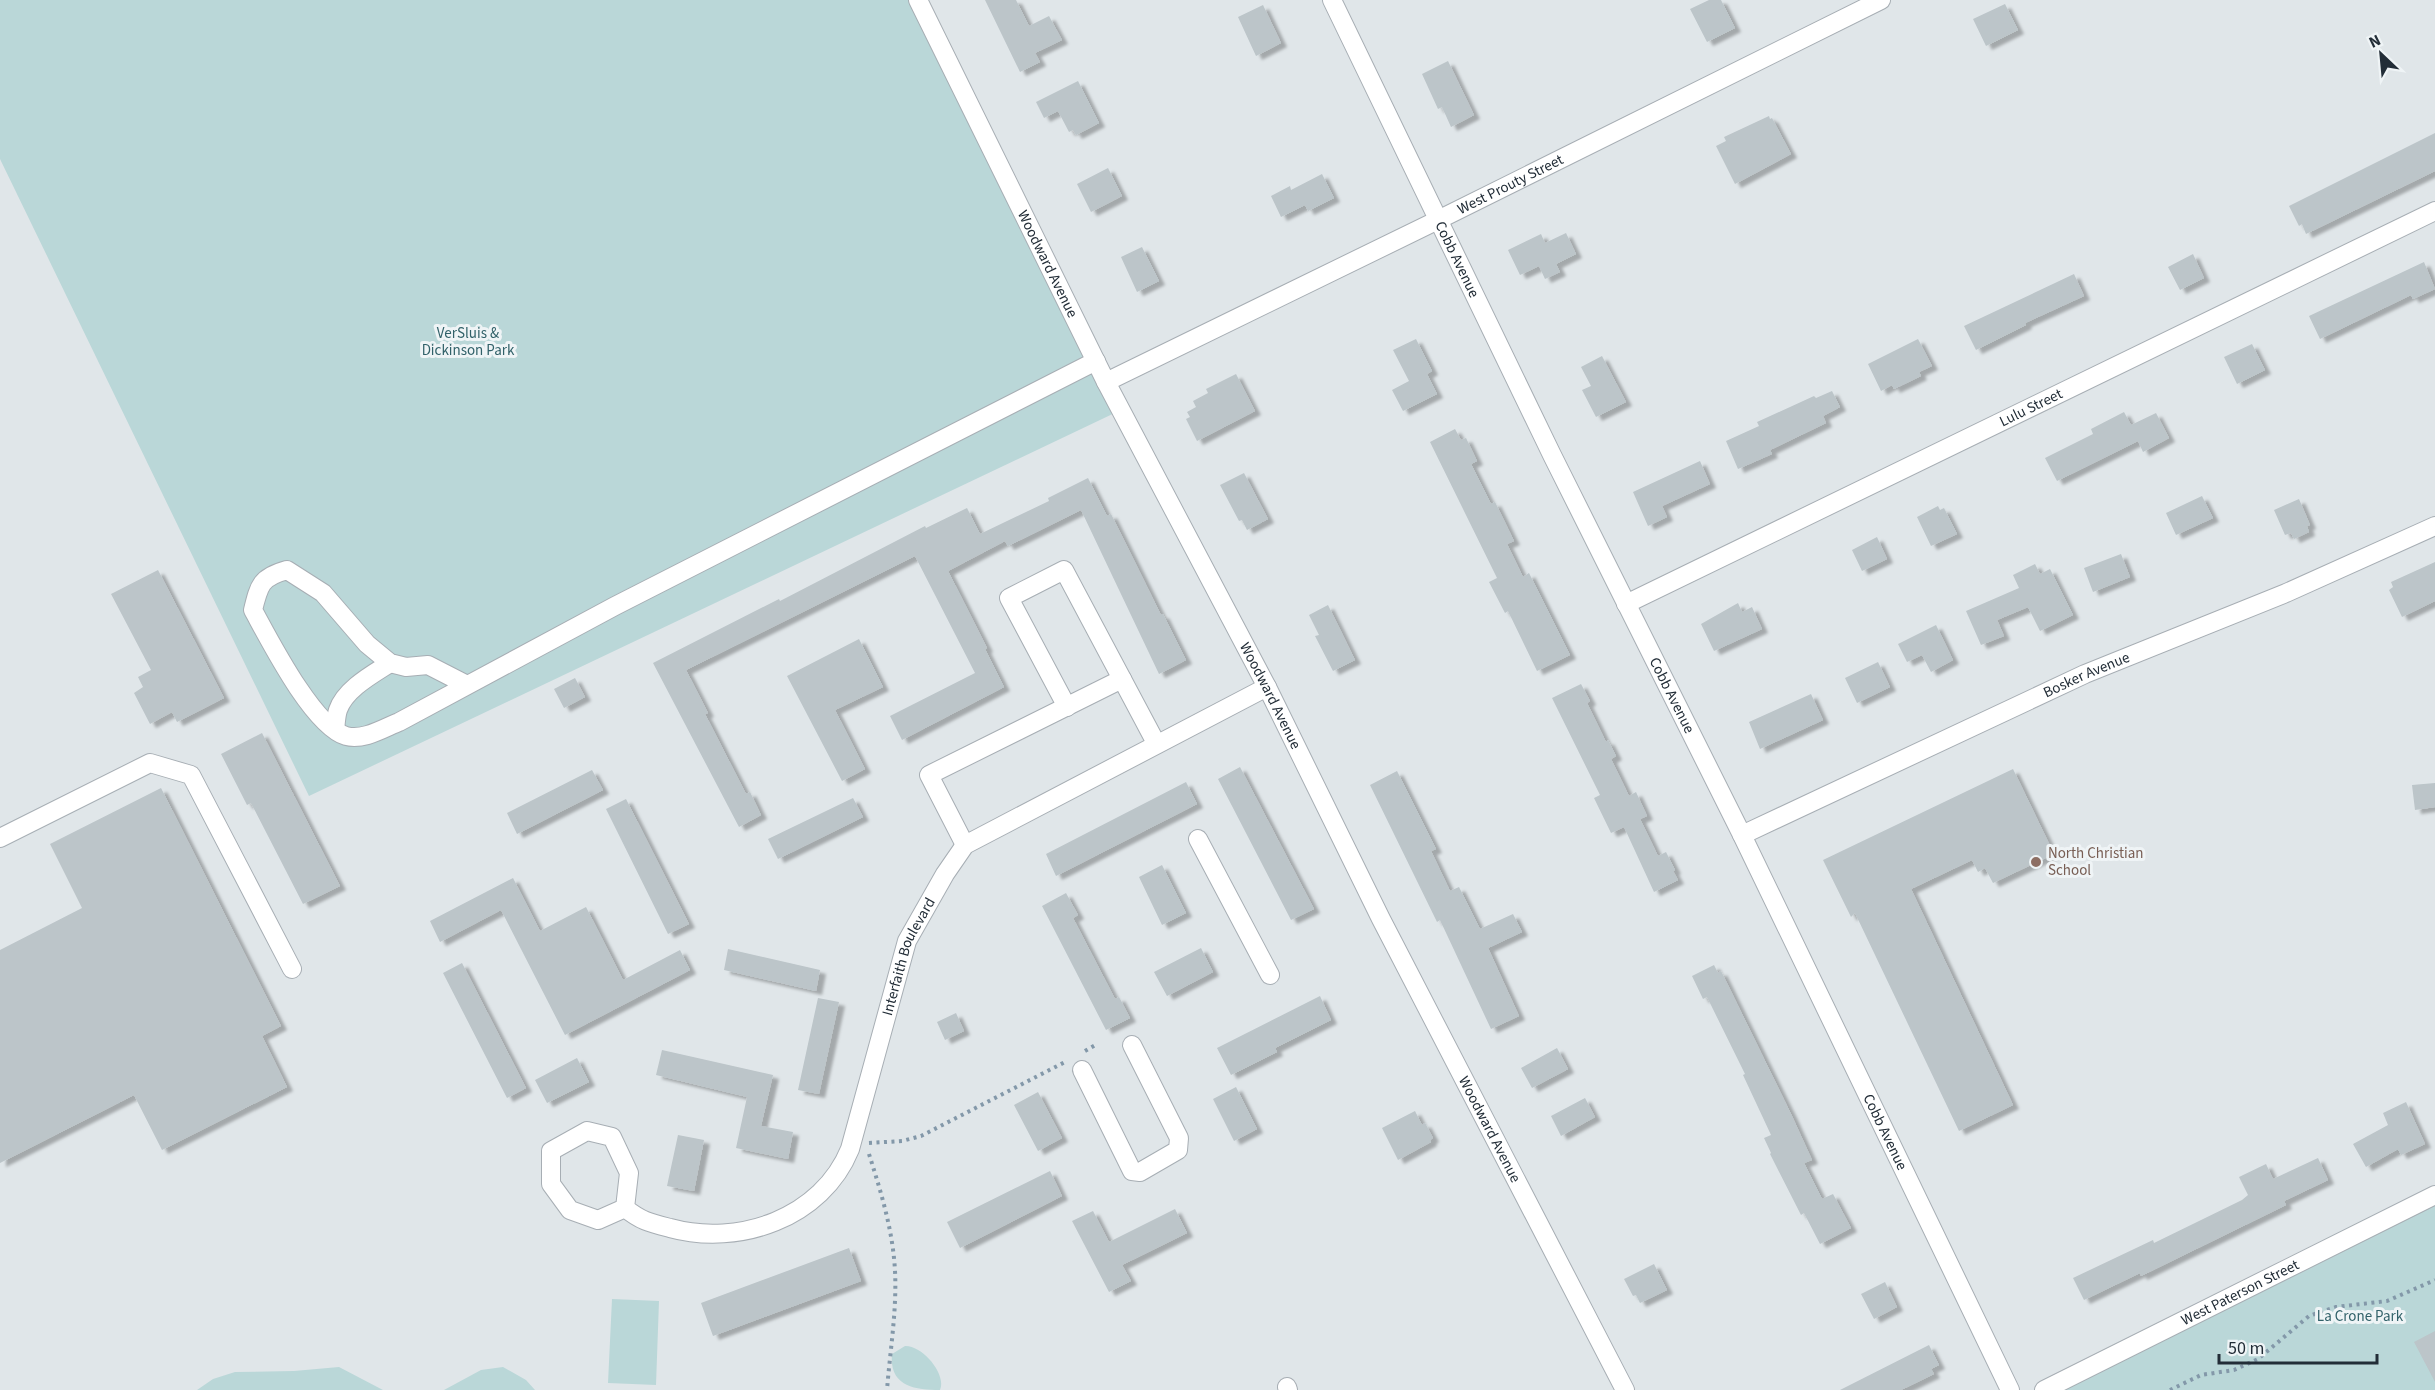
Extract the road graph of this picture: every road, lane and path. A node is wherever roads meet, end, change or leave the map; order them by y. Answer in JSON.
{"nodes":[{"id":1,"x":918,"y":0,"type":"edge"},
{"id":2,"x":1332,"y":0,"type":"edge"},
{"id":3,"x":1881,"y":0,"type":"edge"},
{"id":4,"x":2435,"y":212,"type":"edge"},
{"id":5,"x":1440,"y":219,"type":"junction"},
{"id":6,"x":1096,"y":361,"type":"junction"},
{"id":7,"x":1106,"y":382,"type":"junction"},
{"id":8,"x":2435,"y":526,"type":"edge"},
{"id":9,"x":1626,"y":604,"type":"junction"},
{"id":10,"x":390,"y":663,"type":"junction"},
{"id":11,"x":1122,"y":679,"type":"junction"},
{"id":12,"x":466,"y":686,"type":"junction"},
{"id":13,"x":1267,"y":687,"type":"junction"},
{"id":14,"x":1067,"y":706,"type":"junction"},
{"id":15,"x":335,"y":729,"type":"junction"},
{"id":16,"x":1156,"y":743,"type":"junction"},
{"id":17,"x":1742,"y":835,"type":"junction"},
{"id":18,"x":0,"y":838,"type":"edge"},
{"id":19,"x":1198,"y":839,"type":"dead end"},
{"id":20,"x":965,"y":845,"type":"junction"},
{"id":21,"x":292,"y":969,"type":"dead end"},
{"id":22,"x":1270,"y":975,"type":"dead end"},
{"id":23,"x":1096,"y":1044,"type":"dead end"},
{"id":24,"x":1132,"y":1045,"type":"dead end"},
{"id":25,"x":1077,"y":1062,"type":"junction"},
{"id":26,"x":2435,"y":1196,"type":"edge"},
{"id":27,"x":625,"y":1208,"type":"junction"},
{"id":28,"x":2435,"y":1280,"type":"edge"},
{"id":29,"x":887,"y":1390,"type":"edge"},
{"id":30,"x":1625,"y":1390,"type":"edge"},
{"id":31,"x":2010,"y":1390,"type":"edge"},
{"id":32,"x":2044,"y":1390,"type":"edge"},
{"id":33,"x":2170,"y":1390,"type":"edge"}],
"edges":[{"from":1,"to":6,"type":"street","name":"Woodward Avenue"},
{"from":2,"to":5,"type":"street","name":"Cobb Avenue"},
{"from":3,"to":5,"type":"street","name":"West Prouty Street"},
{"from":4,"to":9,"type":"street","name":"Lulu Street"},
{"from":5,"to":7,"type":"street","name":"West Prouty Street"},
{"from":5,"to":9,"type":"street","name":"Cobb Avenue"},
{"from":6,"to":7,"type":"street","name":"Woodward Avenue"},
{"from":6,"to":12,"type":"street"},
{"from":7,"to":13,"type":"street","name":"Woodward Avenue"},
{"from":8,"to":17,"type":"street","name":"Bosker Avenue"},
{"from":9,"to":17,"type":"street","name":"Cobb Avenue"},
{"from":10,"to":12,"type":"street"},
{"from":10,"to":15,"type":"street"},
{"from":10,"to":15,"type":"street"},
{"from":11,"to":14,"type":"street"},
{"from":11,"to":14,"type":"street"},
{"from":11,"to":16,"type":"street"},
{"from":12,"to":15,"type":"street"},
{"from":13,"to":16,"type":"street","name":"Interfaith Boulevard"},
{"from":13,"to":30,"type":"street","name":"Woodward Avenue"},
{"from":14,"to":20,"type":"street"},
{"from":16,"to":20,"type":"street","name":"Interfaith Boulevard"},
{"from":17,"to":31,"type":"street","name":"Cobb Avenue"},
{"from":18,"to":21,"type":"street"},
{"from":19,"to":22,"type":"street"},
{"from":20,"to":27,"type":"street","name":"Interfaith Boulevard"},
{"from":23,"to":25,"type":"path"},
{"from":24,"to":25,"type":"street"},
{"from":25,"to":29,"type":"path"},
{"from":26,"to":32,"type":"street","name":"West Paterson Street"},
{"from":27,"to":27,"type":"street"},
{"from":28,"to":33,"type":"path"}]}
